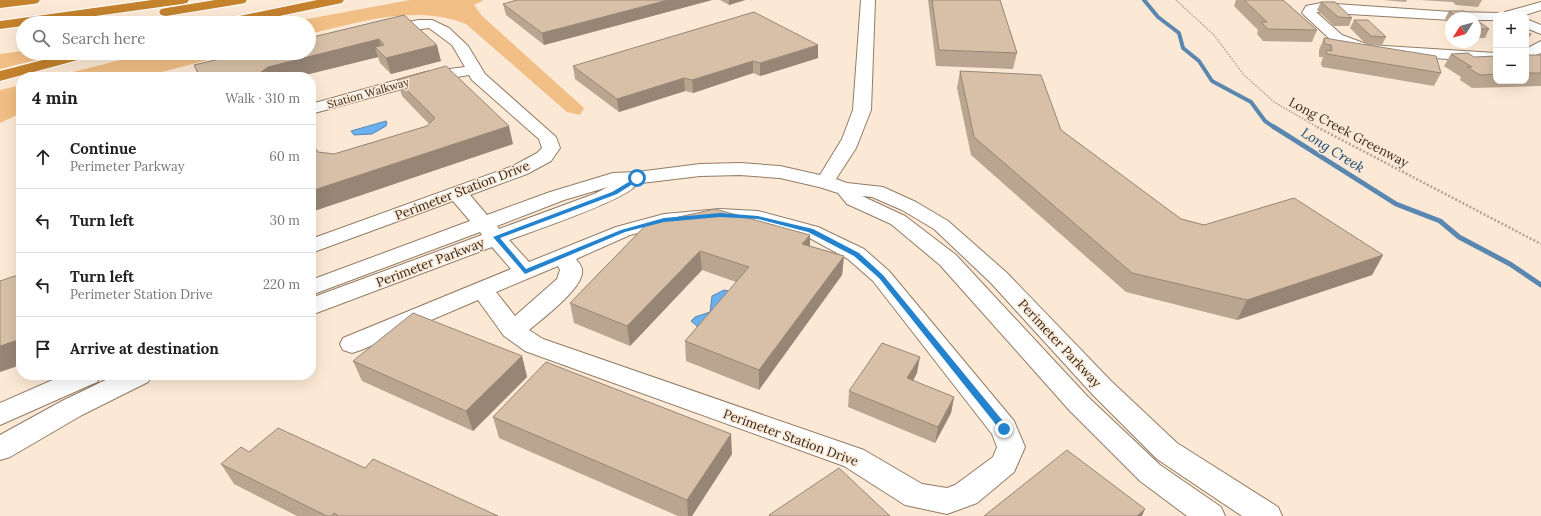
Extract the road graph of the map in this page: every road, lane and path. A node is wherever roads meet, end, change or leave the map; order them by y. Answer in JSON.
{"nodes":[{"id":1,"x":33,"y":0,"type":"edge"},
{"id":2,"x":103,"y":0,"type":"edge"},
{"id":3,"x":182,"y":0,"type":"edge"},
{"id":4,"x":240,"y":0,"type":"edge"},
{"id":5,"x":337,"y":0,"type":"edge"},
{"id":6,"x":868,"y":0,"type":"edge"},
{"id":7,"x":1176,"y":0,"type":"edge"},
{"id":8,"x":1518,"y":0,"type":"edge"},
{"id":9,"x":0,"y":4,"type":"edge"},
{"id":10,"x":1540,"y":6,"type":"edge"},
{"id":11,"x":1520,"y":12,"type":"edge"},
{"id":12,"x":0,"y":16,"type":"edge"},
{"id":13,"x":66,"y":16,"type":"edge"},
{"id":14,"x":138,"y":16,"type":"edge"},
{"id":15,"x":259,"y":16,"type":"edge"},
{"id":16,"x":1493,"y":16,"type":"edge"},
{"id":17,"x":16,"y":23,"type":"edge"},
{"id":18,"x":1529,"y":24,"type":"edge"},
{"id":19,"x":0,"y":25,"type":"edge"},
{"id":20,"x":1541,"y":30,"type":"edge"},
{"id":21,"x":368,"y":34,"type":"edge"},
{"id":22,"x":16,"y":35,"type":"edge"},
{"id":23,"x":0,"y":37,"type":"edge"},
{"id":24,"x":1541,"y":45,"type":"edge"},
{"id":25,"x":1529,"y":53,"type":"edge"},
{"id":26,"x":1493,"y":58,"type":"edge"},
{"id":27,"x":61,"y":60,"type":"edge"},
{"id":28,"x":473,"y":70,"type":"junction"},
{"id":29,"x":0,"y":76,"type":"edge"},
{"id":30,"x":316,"y":108,"type":"edge"},
{"id":31,"x":835,"y":185,"type":"junction"},
{"id":32,"x":458,"y":194,"type":"junction"},
{"id":33,"x":490,"y":230,"type":"junction"},
{"id":34,"x":316,"y":244,"type":"edge"},
{"id":35,"x":1541,"y":244,"type":"edge"},
{"id":36,"x":562,"y":256,"type":"junction"},
{"id":37,"x":525,"y":272,"type":"junction"},
{"id":38,"x":316,"y":286,"type":"edge"},
{"id":39,"x":482,"y":290,"type":"junction"},
{"id":40,"x":316,"y":305,"type":"edge"},
{"id":41,"x":513,"y":330,"type":"junction"},
{"id":42,"x":352,"y":344,"type":"dead end"},
{"id":43,"x":77,"y":380,"type":"edge"},
{"id":44,"x":129,"y":380,"type":"edge"},
{"id":45,"x":0,"y":415,"type":"edge"},
{"id":46,"x":0,"y":450,"type":"edge"},
{"id":47,"x":1210,"y":516,"type":"edge"},
{"id":48,"x":1267,"y":516,"type":"edge"}],
"edges":[{"from":1,"to":9,"type":"highway"},
{"from":2,"to":12,"type":"highway"},
{"from":3,"to":13,"type":"highway"},
{"from":4,"to":14,"type":"highway"},
{"from":5,"to":15,"type":"highway"},
{"from":6,"to":31,"type":"street"},
{"from":7,"to":35,"type":"path","name":"Long Creek Greenway"},
{"from":8,"to":10,"type":"street"},
{"from":10,"to":11,"type":"street"},
{"from":16,"to":26,"type":"street"},
{"from":17,"to":19,"type":"highway"},
{"from":18,"to":20,"type":"street"},
{"from":21,"to":28,"type":"street","name":"Perimeter Station Drive"},
{"from":22,"to":23,"type":"highway"},
{"from":24,"to":25,"type":"street"},
{"from":27,"to":29,"type":"highway"},
{"from":28,"to":30,"type":"street","name":"Station Walkway"},
{"from":28,"to":32,"type":"street","name":"Perimeter Station Drive"},
{"from":31,"to":33,"type":"street","name":"Perimeter Parkway"},
{"from":31,"to":47,"type":"street","name":"Perimeter Parkway"},
{"from":31,"to":48,"type":"street","name":"Perimeter Parkway"},
{"from":32,"to":33,"type":"street"},
{"from":32,"to":34,"type":"street","name":"Perimeter Station Drive"},
{"from":33,"to":37,"type":"street"},
{"from":33,"to":38,"type":"street","name":"Perimeter Parkway"},
{"from":33,"to":40,"type":"street","name":"Perimeter Parkway"},
{"from":36,"to":37,"type":"street","name":"Perimeter Station Drive"},
{"from":36,"to":41,"type":"street"},
{"from":36,"to":41,"type":"street","name":"Perimeter Station Drive"},
{"from":37,"to":39,"type":"street","name":"Perimeter Station Drive"},
{"from":39,"to":41,"type":"street","name":"Perimeter Station Drive"},
{"from":39,"to":42,"type":"street","name":"Perimeter Station Drive"},
{"from":43,"to":45,"type":"street"},
{"from":44,"to":46,"type":"street"}]}
